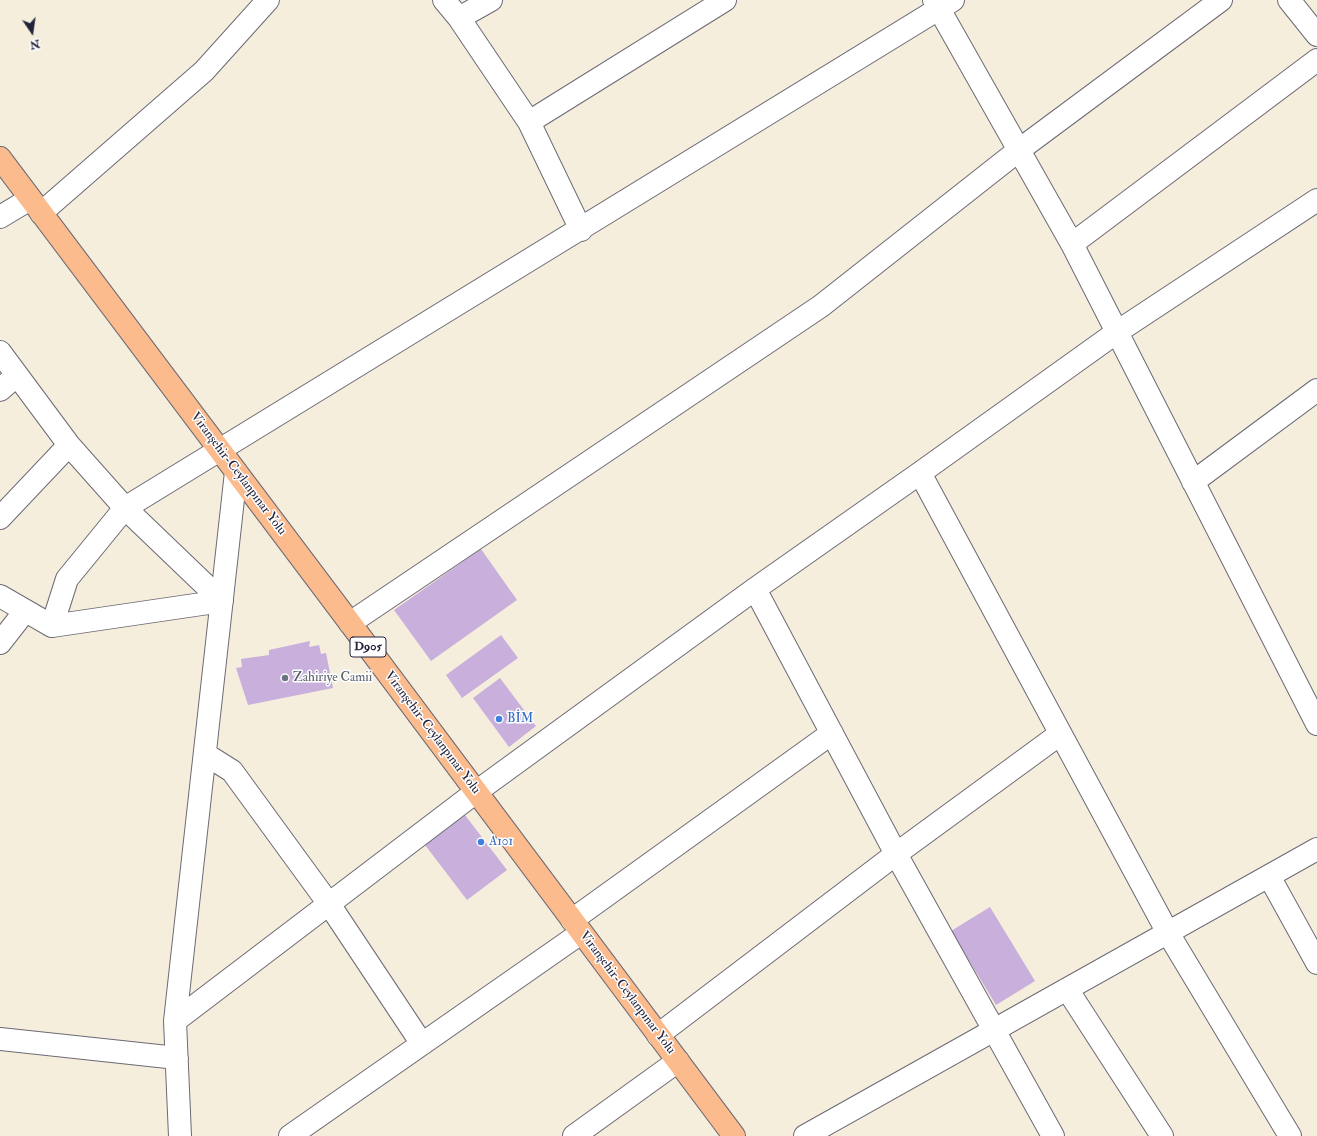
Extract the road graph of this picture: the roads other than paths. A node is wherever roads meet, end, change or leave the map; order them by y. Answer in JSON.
{"nodes":[{"id":1,"x":268,"y":0,"type":"edge"},
{"id":2,"x":444,"y":0,"type":"edge"},
{"id":3,"x":491,"y":0,"type":"edge"},
{"id":4,"x":725,"y":0,"type":"edge"},
{"id":5,"x":1221,"y":0,"type":"edge"},
{"id":6,"x":1289,"y":0,"type":"edge"},
{"id":7,"x":942,"y":3,"type":"edge"},
{"id":8,"x":459,"y":18,"type":"junction"},
{"id":9,"x":1317,"y":35,"type":"edge"},
{"id":10,"x":1317,"y":60,"type":"edge"},
{"id":11,"x":529,"y":122,"type":"junction"},
{"id":12,"x":1019,"y":150,"type":"junction"},
{"id":13,"x":0,"y":158,"type":"edge"},
{"id":14,"x":1317,"y":200,"type":"edge"},
{"id":15,"x":36,"y":206,"type":"junction"},
{"id":16,"x":0,"y":217,"type":"edge"},
{"id":17,"x":581,"y":230,"type":"junction"},
{"id":18,"x":1072,"y":244,"type":"junction"},
{"id":19,"x":1117,"y":332,"type":"junction"},
{"id":20,"x":0,"y":352,"type":"edge"},
{"id":21,"x":17,"y":374,"type":"junction"},
{"id":22,"x":0,"y":390,"type":"edge"},
{"id":23,"x":1317,"y":390,"type":"edge"},
{"id":24,"x":69,"y":445,"type":"junction"},
{"id":25,"x":220,"y":451,"type":"junction"},
{"id":26,"x":236,"y":472,"type":"junction"},
{"id":27,"x":920,"y":473,"type":"junction"},
{"id":28,"x":1193,"y":482,"type":"junction"},
{"id":29,"x":125,"y":508,"type":"junction"},
{"id":30,"x":0,"y":518,"type":"edge"},
{"id":31,"x":755,"y":588,"type":"junction"},
{"id":32,"x":0,"y":596,"type":"edge"},
{"id":33,"x":222,"y":601,"type":"junction"},
{"id":34,"x":25,"y":611,"type":"junction"},
{"id":35,"x":350,"y":623,"type":"junction"},
{"id":36,"x":52,"y":626,"type":"junction"},
{"id":37,"x":0,"y":643,"type":"edge"},
{"id":38,"x":1317,"y":724,"type":"edge"},
{"id":39,"x":832,"y":733,"type":"junction"},
{"id":40,"x":1060,"y":734,"type":"junction"},
{"id":41,"x":205,"y":754,"type":"junction"},
{"id":42,"x":476,"y":792,"type":"junction"},
{"id":43,"x":1317,"y":849,"type":"edge"},
{"id":44,"x":896,"y":854,"type":"junction"},
{"id":45,"x":1269,"y":876,"type":"junction"},
{"id":46,"x":329,"y":904,"type":"junction"},
{"id":47,"x":577,"y":926,"type":"junction"},
{"id":48,"x":1168,"y":933,"type":"junction"},
{"id":49,"x":1317,"y":963,"type":"edge"},
{"id":50,"x":1067,"y":989,"type":"junction"},
{"id":51,"x":175,"y":1021,"type":"junction"},
{"id":52,"x":994,"y":1030,"type":"junction"},
{"id":53,"x":658,"y":1035,"type":"junction"},
{"id":54,"x":0,"y":1039,"type":"edge"},
{"id":55,"x":422,"y":1044,"type":"junction"},
{"id":56,"x":177,"y":1058,"type":"junction"},
{"id":57,"x":678,"y":1061,"type":"junction"},
{"id":58,"x":180,"y":1136,"type":"edge"},
{"id":59,"x":290,"y":1136,"type":"edge"},
{"id":60,"x":574,"y":1136,"type":"edge"},
{"id":61,"x":734,"y":1136,"type":"edge"},
{"id":62,"x":805,"y":1136,"type":"edge"},
{"id":63,"x":1053,"y":1136,"type":"edge"},
{"id":64,"x":1162,"y":1136,"type":"edge"},
{"id":65,"x":1290,"y":1136,"type":"edge"}],
"edges":[{"from":1,"to":15,"type":"street"},
{"from":2,"to":8,"type":"street"},
{"from":3,"to":8,"type":"street"},
{"from":4,"to":11,"type":"street"},
{"from":5,"to":12,"type":"street"},
{"from":6,"to":9,"type":"street"},
{"from":7,"to":12,"type":"street"},
{"from":7,"to":17,"type":"street"},
{"from":8,"to":11,"type":"street"},
{"from":10,"to":18,"type":"street"},
{"from":11,"to":17,"type":"street"},
{"from":12,"to":18,"type":"street"},
{"from":12,"to":35,"type":"street"},
{"from":13,"to":15,"type":"main road","name":"Viranşehir-Ceylanpınar Yolu","number":"D905"},
{"from":14,"to":19,"type":"street"},
{"from":15,"to":16,"type":"street"},
{"from":15,"to":25,"type":"main road","name":"Viranşehir-Ceylanpınar Yolu","number":"D905"},
{"from":17,"to":25,"type":"street"},
{"from":18,"to":19,"type":"street"},
{"from":19,"to":27,"type":"street"},
{"from":19,"to":28,"type":"street"},
{"from":20,"to":21,"type":"street"},
{"from":21,"to":22,"type":"street"},
{"from":21,"to":24,"type":"street"},
{"from":23,"to":28,"type":"street"},
{"from":24,"to":29,"type":"street"},
{"from":24,"to":30,"type":"street"},
{"from":25,"to":26,"type":"main road","name":"Viranşehir-Ceylanpınar Yolu","number":"D905"},
{"from":25,"to":29,"type":"street"},
{"from":26,"to":33,"type":"street"},
{"from":26,"to":35,"type":"main road","name":"Viranşehir-Ceylanpınar Yolu","number":"D905"},
{"from":27,"to":31,"type":"street"},
{"from":27,"to":40,"type":"street"},
{"from":28,"to":38,"type":"street"},
{"from":29,"to":33,"type":"street"},
{"from":29,"to":36,"type":"street"},
{"from":31,"to":39,"type":"street"},
{"from":31,"to":42,"type":"street"},
{"from":32,"to":34,"type":"street"},
{"from":33,"to":36,"type":"street"},
{"from":33,"to":41,"type":"street"},
{"from":34,"to":36,"type":"street"},
{"from":34,"to":37,"type":"street"},
{"from":35,"to":42,"type":"main road","name":"Viranşehir-Ceylanpınar Yolu","number":"D905"},
{"from":39,"to":44,"type":"street"},
{"from":39,"to":47,"type":"street"},
{"from":40,"to":44,"type":"street"},
{"from":40,"to":48,"type":"street"},
{"from":41,"to":46,"type":"street"},
{"from":41,"to":51,"type":"street"},
{"from":42,"to":46,"type":"street"},
{"from":42,"to":47,"type":"main road","name":"Viranşehir-Ceylanpınar Yolu","number":"D905"},
{"from":43,"to":45,"type":"street"},
{"from":44,"to":52,"type":"street"},
{"from":44,"to":53,"type":"street"},
{"from":45,"to":48,"type":"street"},
{"from":45,"to":49,"type":"street"},
{"from":46,"to":51,"type":"street"},
{"from":46,"to":55,"type":"street"},
{"from":47,"to":53,"type":"main road","name":"Viranşehir-Ceylanpınar Yolu","number":"D905"},
{"from":47,"to":55,"type":"street"},
{"from":48,"to":50,"type":"street"},
{"from":48,"to":65,"type":"street"},
{"from":50,"to":52,"type":"street"},
{"from":50,"to":64,"type":"street"},
{"from":51,"to":56,"type":"street"},
{"from":52,"to":62,"type":"street"},
{"from":52,"to":63,"type":"street"},
{"from":53,"to":57,"type":"main road","name":"Viranşehir-Ceylanpınar Yolu","number":"D905"},
{"from":54,"to":56,"type":"street"},
{"from":55,"to":59,"type":"street"},
{"from":56,"to":58,"type":"street"},
{"from":57,"to":60,"type":"street"},
{"from":57,"to":61,"type":"main road","name":"Viranşehir-Ceylanpınar Yolu","number":"D905"}]}
